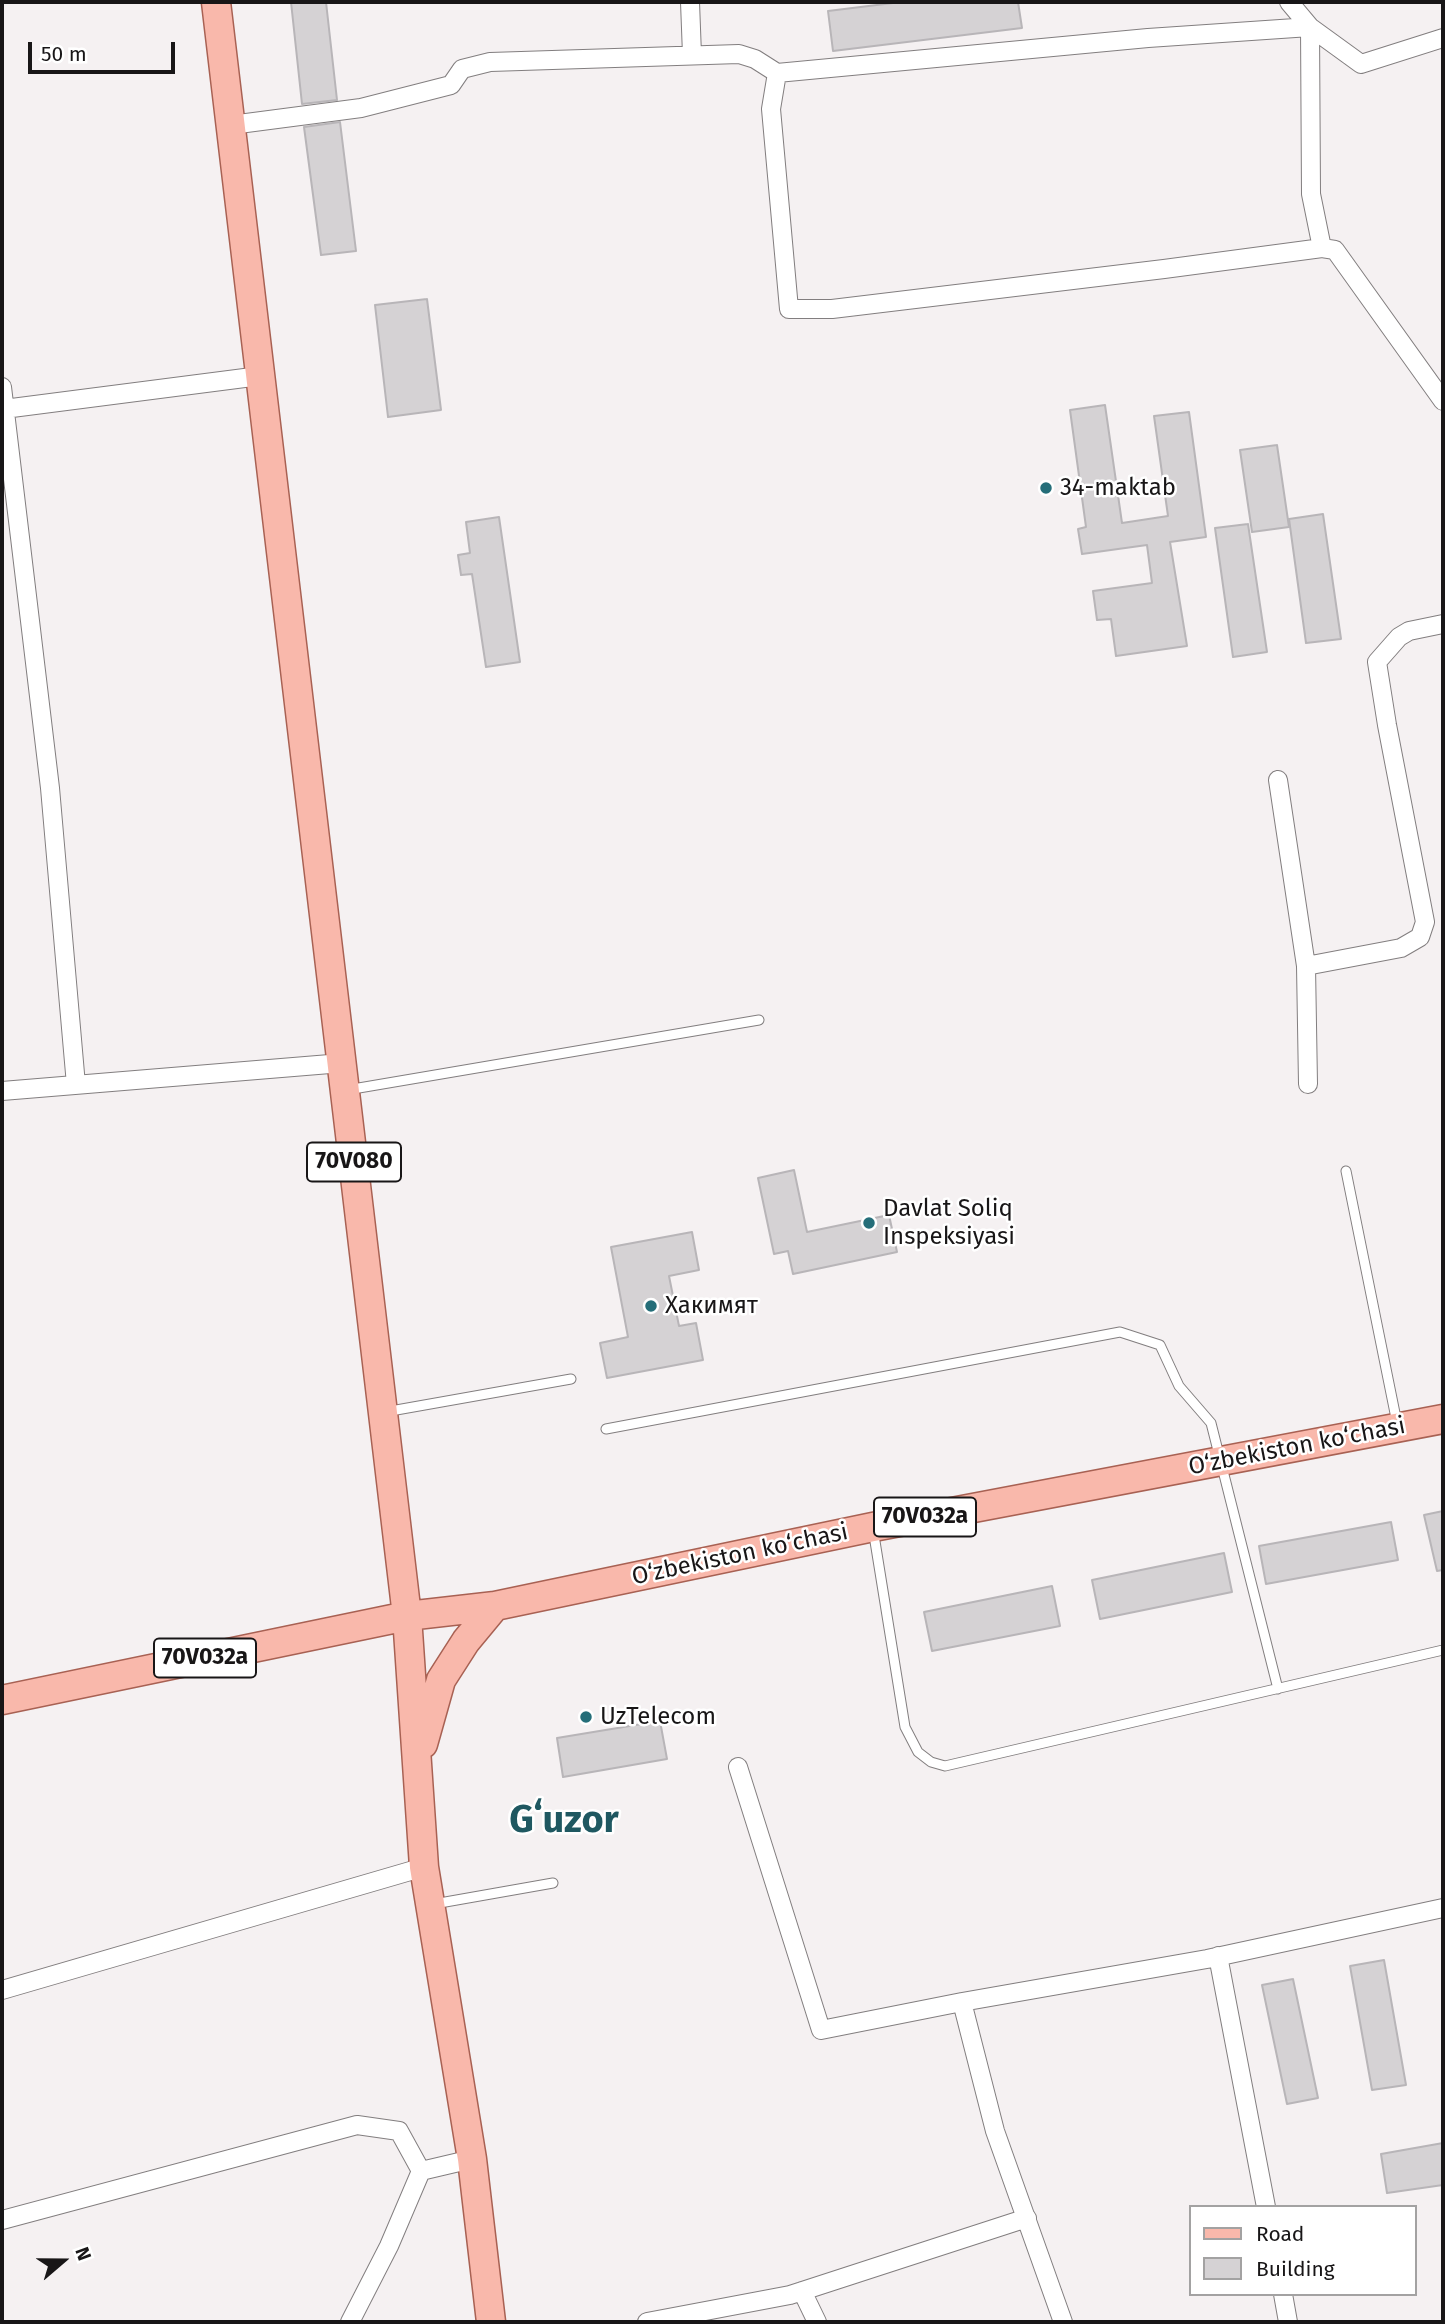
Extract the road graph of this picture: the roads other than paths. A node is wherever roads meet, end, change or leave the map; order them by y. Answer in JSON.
{"nodes":[{"id":1,"x":216,"y":2,"type":"edge"},
{"id":2,"x":690,"y":2,"type":"edge"},
{"id":3,"x":1289,"y":2,"type":"edge"},
{"id":4,"x":1310,"y":27,"type":"junction"},
{"id":5,"x":1443,"y":38,"type":"edge"},
{"id":6,"x":692,"y":55,"type":"junction"},
{"id":7,"x":777,"y":74,"type":"junction"},
{"id":8,"x":231,"y":125,"type":"junction"},
{"id":9,"x":1322,"y":248,"type":"junction"},
{"id":10,"x":260,"y":376,"type":"junction"},
{"id":11,"x":2,"y":387,"type":"edge"},
{"id":12,"x":1443,"y":401,"type":"edge"},
{"id":13,"x":4,"y":409,"type":"junction"},
{"id":14,"x":1443,"y":624,"type":"edge"},
{"id":15,"x":1278,"y":780,"type":"dead end"},
{"id":16,"x":1306,"y":966,"type":"junction"},
{"id":17,"x":759,"y":1020,"type":"dead end"},
{"id":18,"x":342,"y":1063,"type":"junction"},
{"id":19,"x":1308,"y":1084,"type":"dead end"},
{"id":20,"x":76,"y":1085,"type":"junction"},
{"id":21,"x":345,"y":1090,"type":"junction"},
{"id":22,"x":2,"y":1091,"type":"edge"},
{"id":23,"x":1346,"y":1171,"type":"dead end"},
{"id":24,"x":570,"y":1379,"type":"dead end"},
{"id":25,"x":383,"y":1413,"type":"junction"},
{"id":26,"x":1443,"y":1419,"type":"edge"},
{"id":27,"x":1398,"y":1427,"type":"junction"},
{"id":28,"x":606,"y":1429,"type":"dead end"},
{"id":29,"x":1220,"y":1461,"type":"junction"},
{"id":30,"x":873,"y":1527,"type":"junction"},
{"id":31,"x":495,"y":1605,"type":"junction"},
{"id":32,"x":407,"y":1616,"type":"junction"},
{"id":33,"x":1443,"y":1650,"type":"edge"},
{"id":34,"x":1278,"y":1689,"type":"junction"},
{"id":35,"x":2,"y":1700,"type":"edge"},
{"id":36,"x":417,"y":1763,"type":"junction"},
{"id":37,"x":738,"y":1768,"type":"dead end"},
{"id":38,"x":424,"y":1867,"type":"junction"},
{"id":39,"x":553,"y":1883,"type":"dead end"},
{"id":40,"x":430,"y":1905,"type":"junction"},
{"id":41,"x":1443,"y":1908,"type":"edge"},
{"id":42,"x":1218,"y":1956,"type":"junction"},
{"id":43,"x":2,"y":1990,"type":"edge"},
{"id":44,"x":962,"y":2002,"type":"junction"},
{"id":45,"x":471,"y":2160,"type":"junction"},
{"id":46,"x":421,"y":2171,"type":"junction"},
{"id":47,"x":1266,"y":2205,"type":"edge"},
{"id":48,"x":1027,"y":2218,"type":"junction"},
{"id":49,"x":2,"y":2220,"type":"edge"},
{"id":50,"x":802,"y":2291,"type":"junction"},
{"id":51,"x":1283,"y":2296,"type":"edge"},
{"id":52,"x":349,"y":2322,"type":"edge"},
{"id":53,"x":491,"y":2322,"type":"edge"},
{"id":54,"x":647,"y":2322,"type":"edge"},
{"id":55,"x":817,"y":2322,"type":"edge"},
{"id":56,"x":1063,"y":2322,"type":"edge"},
{"id":57,"x":1288,"y":2322,"type":"edge"}],
"edges":[{"from":1,"to":8,"type":"main road","number":"70V080"},
{"from":2,"to":6,"type":"street"},
{"from":3,"to":4,"type":"street"},
{"from":4,"to":5,"type":"street"},
{"from":4,"to":7,"type":"street"},
{"from":4,"to":9,"type":"street"},
{"from":6,"to":7,"type":"street"},
{"from":6,"to":8,"type":"street"},
{"from":7,"to":9,"type":"street"},
{"from":8,"to":10,"type":"main road","number":"70V080"},
{"from":9,"to":12,"type":"street"},
{"from":10,"to":13,"type":"street"},
{"from":10,"to":18,"type":"main road","number":"70V080"},
{"from":11,"to":13,"type":"street"},
{"from":13,"to":20,"type":"street"},
{"from":14,"to":16,"type":"street"},
{"from":15,"to":16,"type":"street"},
{"from":16,"to":19,"type":"street"},
{"from":17,"to":21,"type":"lane"},
{"from":18,"to":20,"type":"street"},
{"from":18,"to":21,"type":"main road","number":"70V080"},
{"from":20,"to":22,"type":"street"},
{"from":21,"to":25,"type":"main road","number":"70V080"},
{"from":23,"to":27,"type":"lane"},
{"from":24,"to":25,"type":"lane"},
{"from":25,"to":32,"type":"main road","number":"70V080"},
{"from":26,"to":27,"type":"main road","name":"O‘zbekiston ko‘chasi","number":"70V032a"},
{"from":27,"to":29,"type":"main road","name":"O‘zbekiston ko‘chasi","number":"70V032a"},
{"from":28,"to":29,"type":"lane"},
{"from":29,"to":30,"type":"main road","name":"O‘zbekiston ko‘chasi","number":"70V032a"},
{"from":29,"to":34,"type":"lane"},
{"from":30,"to":31,"type":"main road","name":"O‘zbekiston ko‘chasi","number":"70V032a"},
{"from":30,"to":34,"type":"lane"},
{"from":31,"to":32,"type":"main road","name":"O‘zbekiston ko‘chasi","number":"70V032a"},
{"from":31,"to":36,"type":"main road"},
{"from":32,"to":35,"type":"main road","number":"70V032a"},
{"from":32,"to":36,"type":"main road","number":"70V080"},
{"from":33,"to":34,"type":"lane"},
{"from":36,"to":38,"type":"main road","number":"70V080"},
{"from":37,"to":44,"type":"street"},
{"from":38,"to":40,"type":"main road","number":"70V080"},
{"from":38,"to":43,"type":"street"},
{"from":39,"to":40,"type":"lane"},
{"from":40,"to":45,"type":"main road","number":"70V080"},
{"from":41,"to":42,"type":"street"},
{"from":42,"to":44,"type":"street"},
{"from":42,"to":47,"type":"street"},
{"from":44,"to":48,"type":"street"},
{"from":45,"to":46,"type":"street"},
{"from":45,"to":53,"type":"main road","number":"70V080"},
{"from":46,"to":49,"type":"street"},
{"from":46,"to":52,"type":"street"},
{"from":48,"to":50,"type":"street"},
{"from":48,"to":56,"type":"street"},
{"from":50,"to":54,"type":"street"},
{"from":50,"to":55,"type":"street"},
{"from":51,"to":57,"type":"street"}]}
